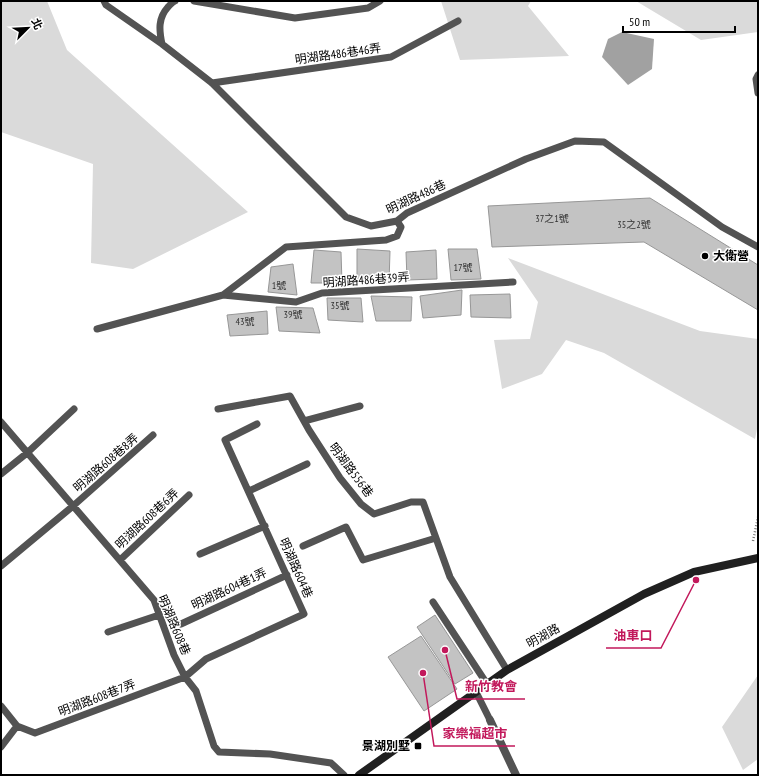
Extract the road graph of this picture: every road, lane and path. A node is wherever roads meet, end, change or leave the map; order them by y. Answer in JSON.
{"nodes":[{"id":1,"x":104,"y":1,"type":"edge"},
{"id":2,"x":175,"y":1,"type":"edge"},
{"id":3,"x":194,"y":1,"type":"edge"},
{"id":4,"x":380,"y":1,"type":"edge"},
{"id":5,"x":458,"y":21,"type":"dead end"},
{"id":6,"x":162,"y":44,"type":"junction"},
{"id":7,"x":758,"y":75,"type":"edge"},
{"id":8,"x":212,"y":83,"type":"junction"},
{"id":9,"x":758,"y":93,"type":"edge"},
{"id":10,"x":397,"y":221,"type":"junction"},
{"id":11,"x":758,"y":247,"type":"edge"},
{"id":12,"x":513,"y":282,"type":"dead end"},
{"id":13,"x":223,"y":296,"type":"junction"},
{"id":14,"x":97,"y":329,"type":"dead end"},
{"id":15,"x":360,"y":406,"type":"dead end"},
{"id":16,"x":74,"y":409,"type":"dead end"},
{"id":17,"x":218,"y":409,"type":"dead end"},
{"id":18,"x":304,"y":421,"type":"junction"},
{"id":19,"x":1,"y":422,"type":"edge"},
{"id":20,"x":257,"y":424,"type":"dead end"},
{"id":21,"x":153,"y":435,"type":"dead end"},
{"id":22,"x":27,"y":453,"type":"junction"},
{"id":23,"x":307,"y":464,"type":"dead end"},
{"id":24,"x":1,"y":474,"type":"edge"},
{"id":25,"x":248,"y":491,"type":"junction"},
{"id":26,"x":189,"y":495,"type":"dead end"},
{"id":27,"x":73,"y":506,"type":"junction"},
{"id":28,"x":758,"y":517,"type":"edge"},
{"id":29,"x":265,"y":526,"type":"junction"},
{"id":30,"x":436,"y":538,"type":"junction"},
{"id":31,"x":753,"y":541,"type":"dead end"},
{"id":32,"x":303,"y":546,"type":"dead end"},
{"id":33,"x":200,"y":554,"type":"dead end"},
{"id":34,"x":758,"y":558,"type":"edge"},
{"id":35,"x":120,"y":560,"type":"junction"},
{"id":36,"x":1,"y":566,"type":"edge"},
{"id":37,"x":287,"y":575,"type":"junction"},
{"id":38,"x":433,"y":602,"type":"dead end"},
{"id":39,"x":159,"y":615,"type":"junction"},
{"id":40,"x":181,"y":624,"type":"dead end"},
{"id":41,"x":108,"y":632,"type":"dead end"},
{"id":42,"x":507,"y":670,"type":"junction"},
{"id":43,"x":185,"y":677,"type":"junction"},
{"id":44,"x":487,"y":684,"type":"junction"},
{"id":45,"x":476,"y":692,"type":"junction"},
{"id":46,"x":1,"y":706,"type":"edge"},
{"id":47,"x":490,"y":720,"type":"joint"},
{"id":48,"x":17,"y":726,"type":"junction"},
{"id":49,"x":2,"y":744,"type":"edge"},
{"id":50,"x":344,"y":775,"type":"edge"},
{"id":51,"x":359,"y":775,"type":"edge"},
{"id":52,"x":516,"y":775,"type":"edge"}],
"edges":[{"from":1,"to":6,"type":"lane","name":"明湖路486巷"},
{"from":2,"to":6,"type":"lane"},
{"from":3,"to":4,"type":"lane"},
{"from":5,"to":8,"type":"lane","name":"明湖路486巷46弄"},
{"from":6,"to":8,"type":"lane","name":"明湖路486巷"},
{"from":7,"to":9,"type":"lane"},
{"from":8,"to":10,"type":"lane","name":"明湖路486巷"},
{"from":10,"to":11,"type":"lane","name":"明湖路486巷"},
{"from":10,"to":13,"type":"lane","name":"明湖路486巷39弄"},
{"from":12,"to":13,"type":"lane","name":"明湖路486巷39弄"},
{"from":13,"to":14,"type":"lane","name":"明湖路486巷39弄"},
{"from":15,"to":18,"type":"lane"},
{"from":16,"to":22,"type":"lane"},
{"from":17,"to":18,"type":"lane","name":"明湖路556巷"},
{"from":18,"to":30,"type":"lane","name":"明湖路556巷"},
{"from":19,"to":22,"type":"lane","name":"明湖路608巷"},
{"from":20,"to":25,"type":"lane","name":"明湖路604巷"},
{"from":21,"to":27,"type":"lane","name":"明湖路608巷8弄"},
{"from":22,"to":24,"type":"lane"},
{"from":22,"to":27,"type":"lane","name":"明湖路608巷"},
{"from":23,"to":25,"type":"lane"},
{"from":25,"to":29,"type":"lane","name":"明湖路604巷"},
{"from":26,"to":35,"type":"lane","name":"明湖路608巷6弄"},
{"from":27,"to":35,"type":"lane","name":"明湖路608巷"},
{"from":27,"to":36,"type":"lane","name":"明湖路608巷8弄"},
{"from":28,"to":31,"type":"path"},
{"from":29,"to":33,"type":"lane"},
{"from":29,"to":37,"type":"lane","name":"明湖路604巷"},
{"from":30,"to":32,"type":"lane"},
{"from":30,"to":42,"type":"lane","name":"明湖路556巷"},
{"from":34,"to":42,"type":"main road","name":"明湖路"},
{"from":35,"to":39,"type":"lane","name":"明湖路608巷"},
{"from":37,"to":40,"type":"lane","name":"明湖路604巷1弄"},
{"from":37,"to":43,"type":"lane","name":"明湖路604巷"},
{"from":38,"to":44,"type":"lane"},
{"from":39,"to":41,"type":"lane"},
{"from":39,"to":43,"type":"lane","name":"明湖路608巷"},
{"from":42,"to":44,"type":"main road","name":"明湖路"},
{"from":43,"to":48,"type":"lane","name":"明湖路608巷7弄"},
{"from":43,"to":50,"type":"lane","name":"明湖路608巷"},
{"from":44,"to":45,"type":"main road","name":"明湖路"},
{"from":45,"to":47,"type":"lane"},
{"from":45,"to":51,"type":"main road","name":"明湖路"},
{"from":46,"to":48,"type":"lane"},
{"from":47,"to":52,"type":"street"},
{"from":48,"to":49,"type":"lane"}]}
